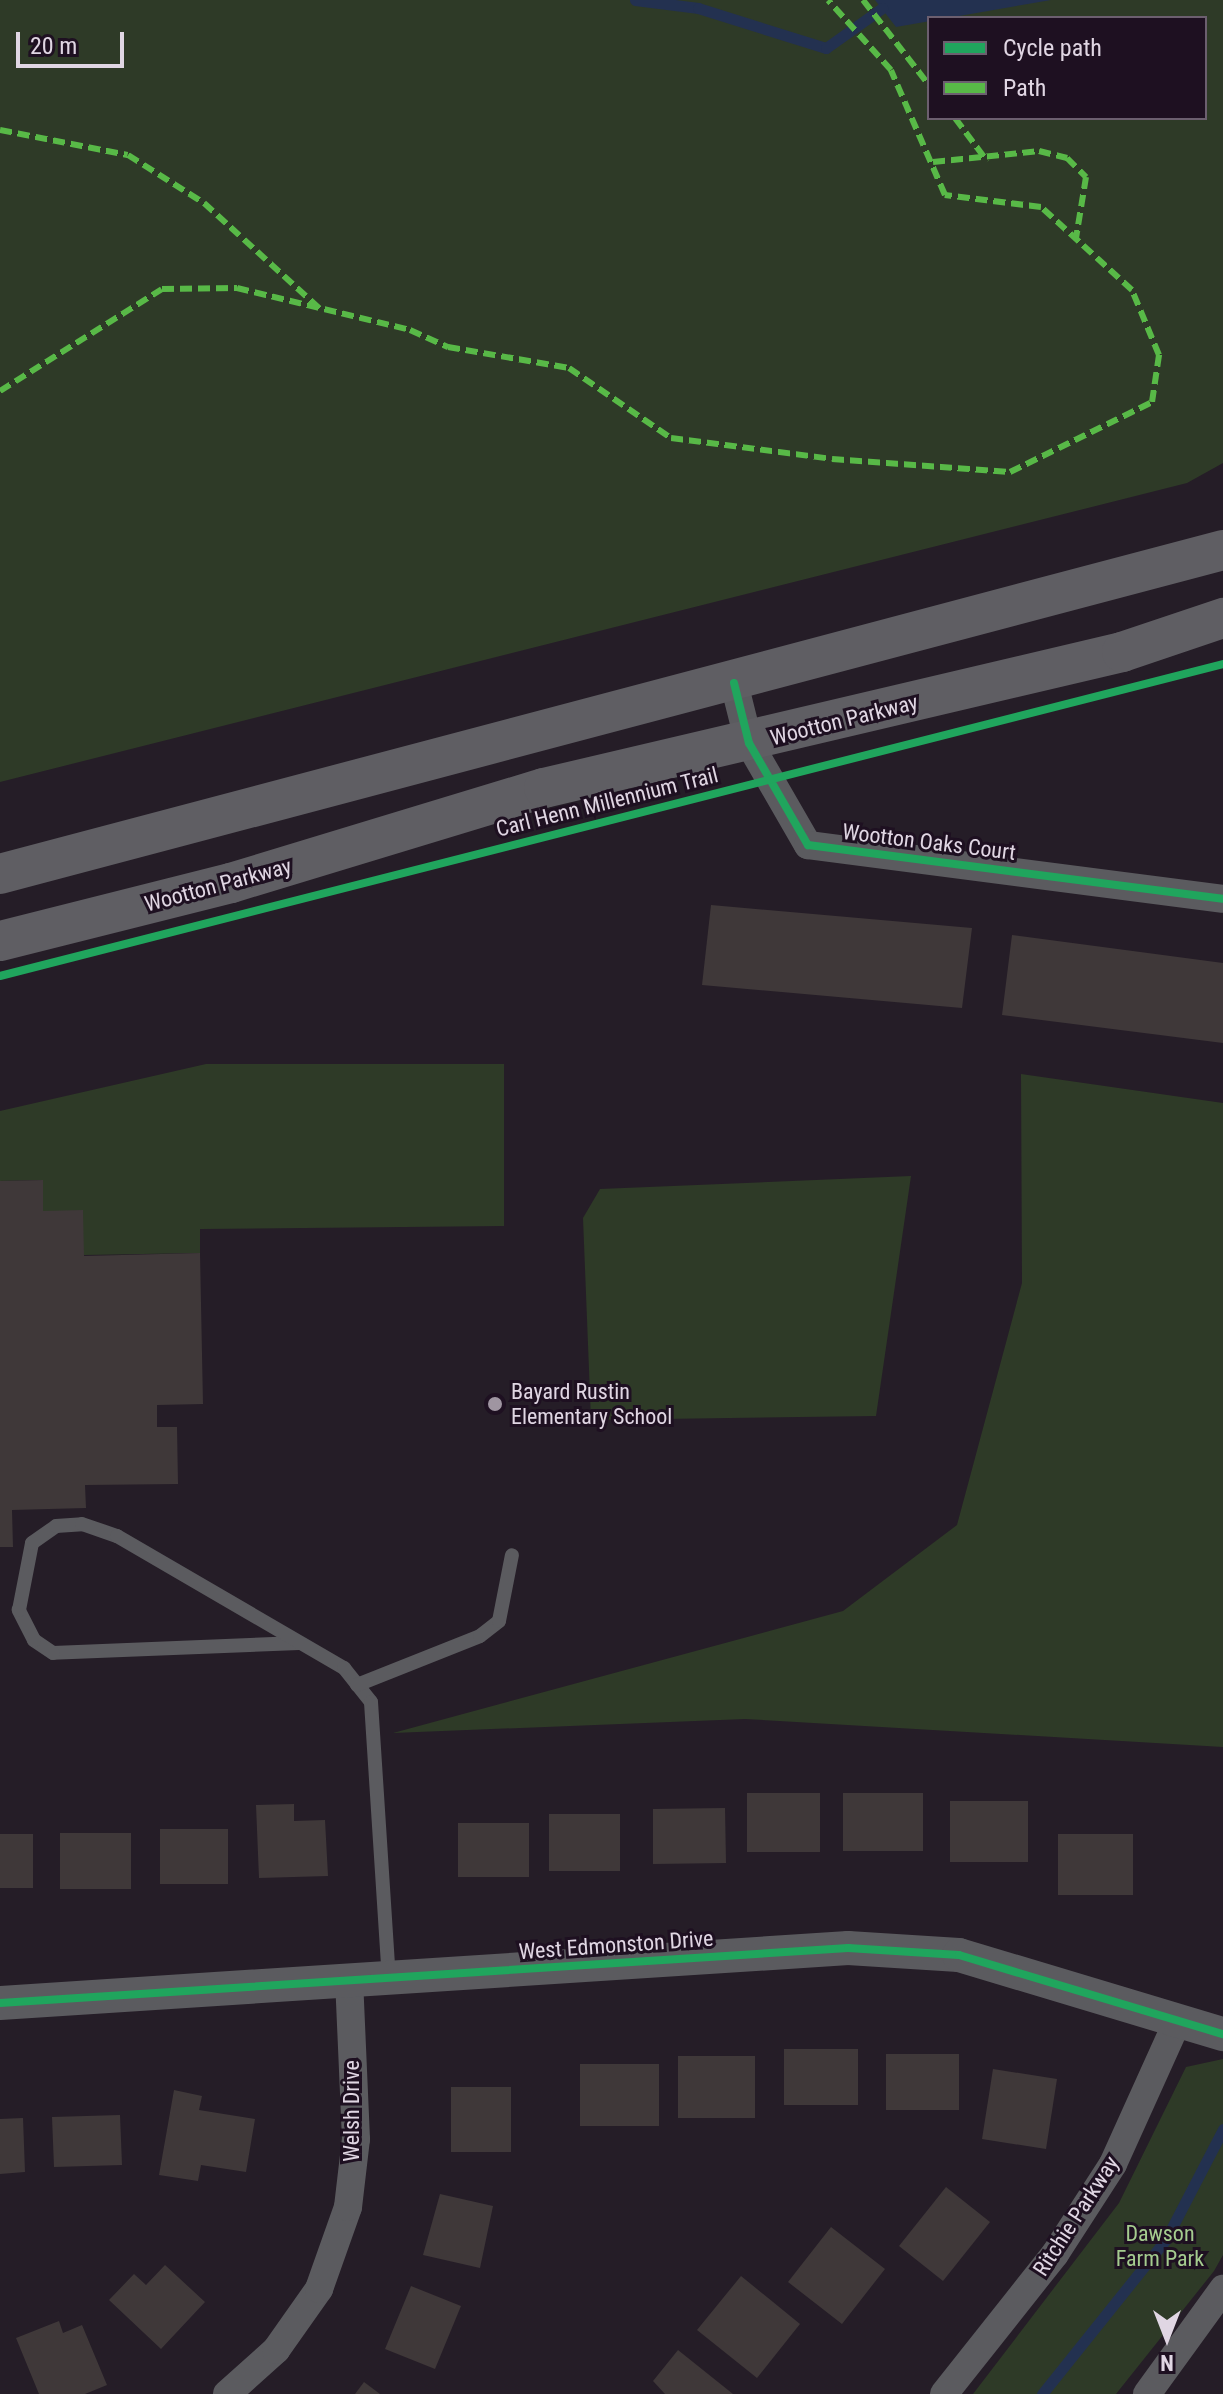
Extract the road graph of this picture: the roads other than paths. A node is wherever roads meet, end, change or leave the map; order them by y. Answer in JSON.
{"nodes":[{"id":1,"x":1223,"y":550,"type":"edge"},
{"id":2,"x":1223,"y":618,"type":"edge"},
{"id":3,"x":734,"y":683,"type":"junction"},
{"id":4,"x":749,"y":743,"type":"junction"},
{"id":5,"x":0,"y":874,"type":"edge"},
{"id":6,"x":1223,"y":899,"type":"edge"},
{"id":7,"x":0,"y":941,"type":"edge"},
{"id":8,"x":512,"y":1555,"type":"dead end"},
{"id":9,"x":299,"y":1643,"type":"junction"},
{"id":10,"x":357,"y":1685,"type":"junction"},
{"id":11,"x":389,"y":1977,"type":"junction"},
{"id":12,"x":349,"y":1980,"type":"junction"},
{"id":13,"x":0,"y":2003,"type":"edge"},
{"id":14,"x":1178,"y":2020,"type":"junction"},
{"id":15,"x":1223,"y":2034,"type":"edge"},
{"id":16,"x":1223,"y":2289,"type":"edge"},
{"id":17,"x":227,"y":2394,"type":"edge"},
{"id":18,"x":944,"y":2394,"type":"edge"},
{"id":19,"x":1147,"y":2394,"type":"edge"}],
"edges":[{"from":1,"to":3,"type":"main road"},
{"from":2,"to":4,"type":"main road","name":"Wootton Parkway"},
{"from":3,"to":4,"type":"street","name":"Wootton Oaks Court"},
{"from":3,"to":5,"type":"main road"},
{"from":4,"to":6,"type":"street","name":"Wootton Oaks Court"},
{"from":4,"to":7,"type":"main road","name":"Wootton Parkway"},
{"from":8,"to":10,"type":"lane"},
{"from":9,"to":9,"type":"lane"},
{"from":9,"to":10,"type":"lane"},
{"from":10,"to":11,"type":"lane"},
{"from":11,"to":12,"type":"street","name":"West Edmonston Drive"},
{"from":11,"to":14,"type":"street","name":"West Edmonston Drive"},
{"from":12,"to":13,"type":"street","name":"West Edmonston Drive"},
{"from":12,"to":17,"type":"street","name":"Welsh Drive"},
{"from":14,"to":15,"type":"street","name":"West Edmonston Drive"},
{"from":14,"to":18,"type":"street","name":"Ritchie Parkway"},
{"from":16,"to":19,"type":"street"}]}
